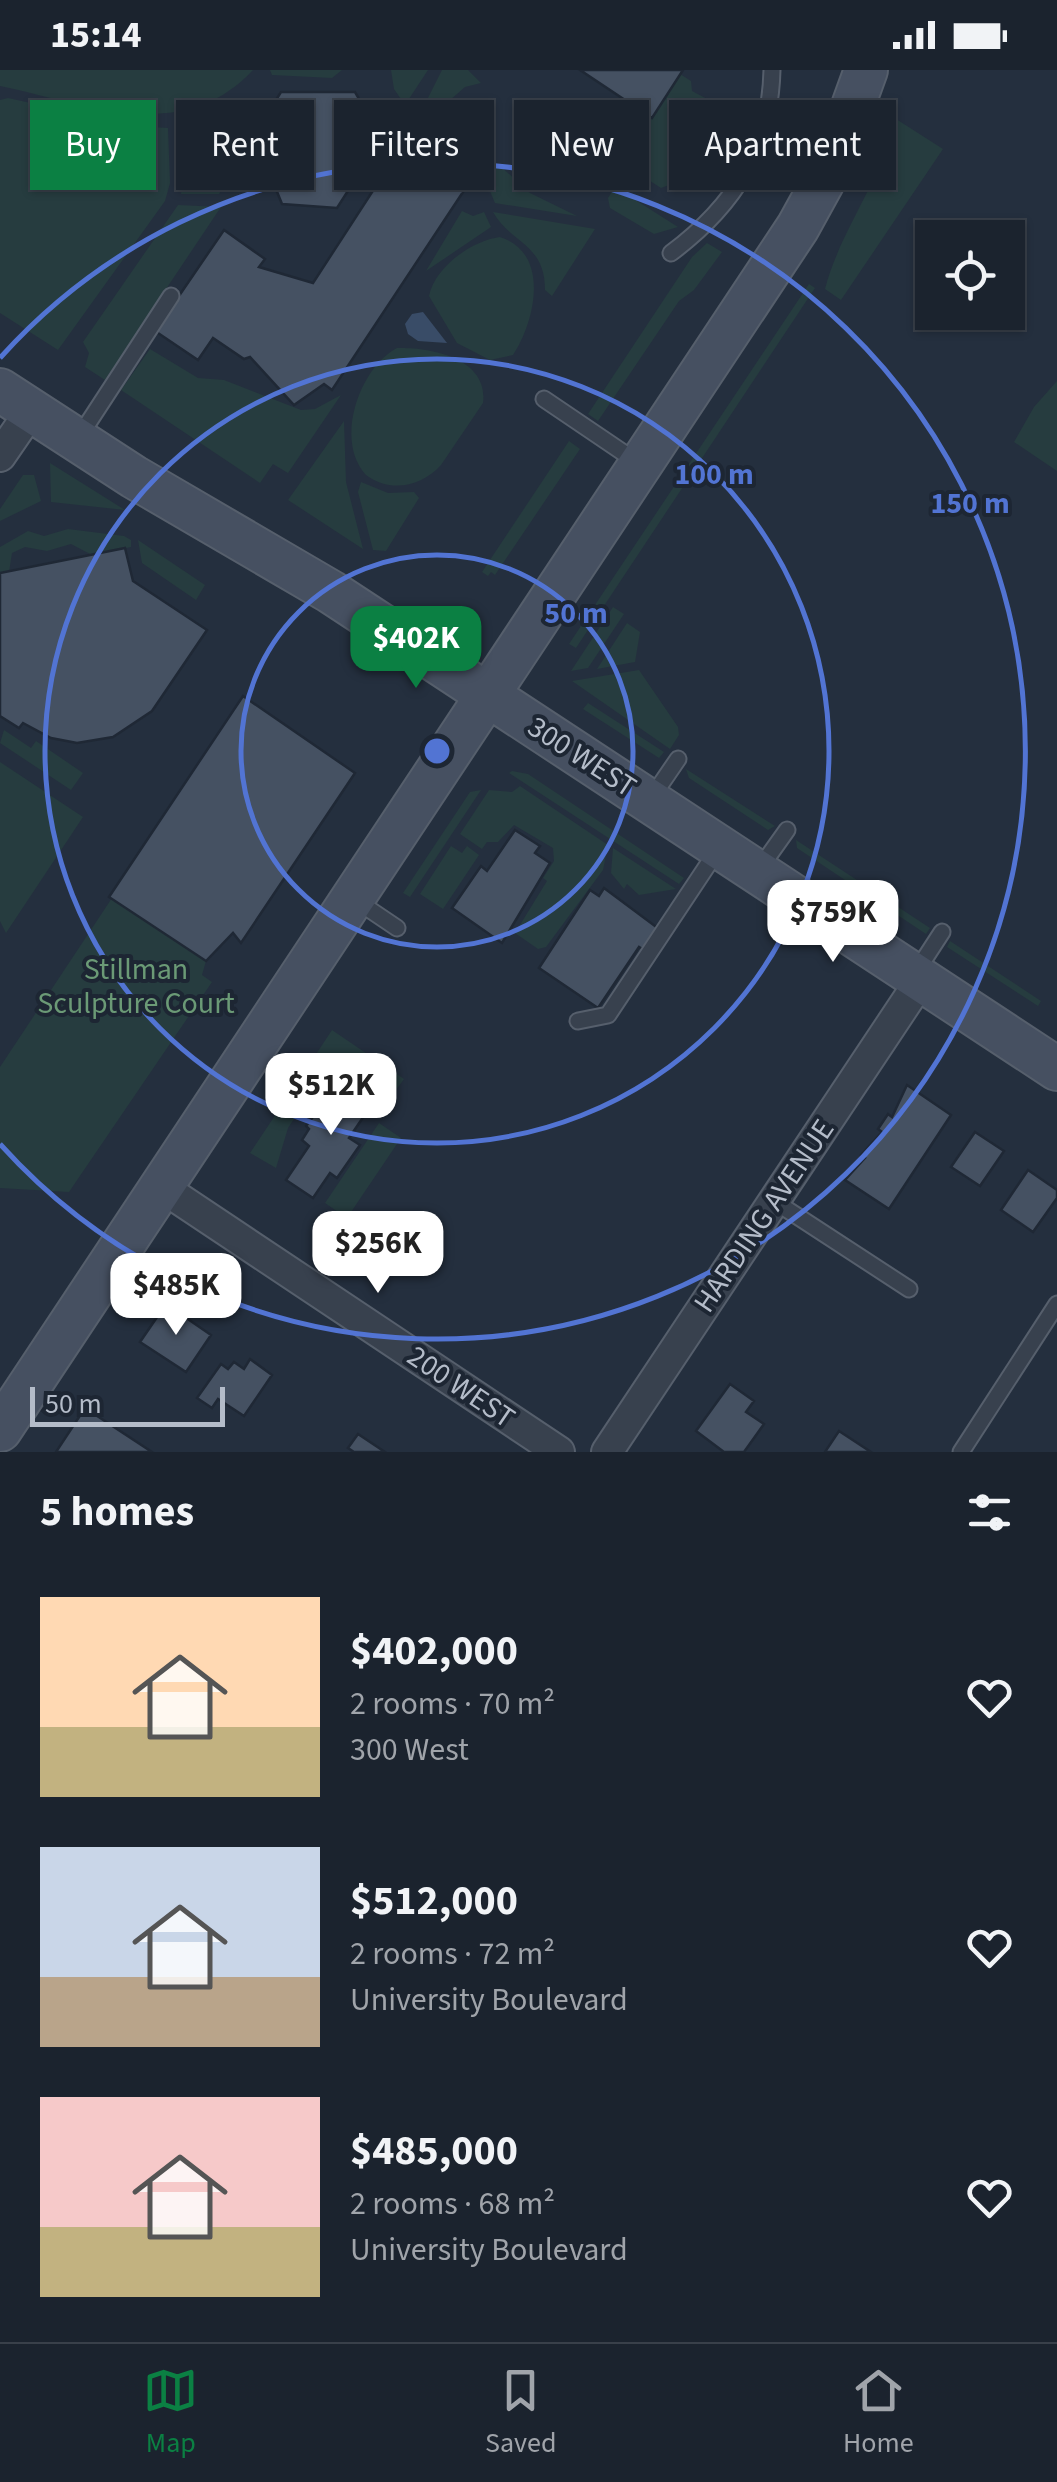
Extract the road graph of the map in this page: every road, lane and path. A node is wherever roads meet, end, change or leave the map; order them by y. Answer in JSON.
{"nodes":[{"id":1,"x":772,"y":70,"type":"edge"},
{"id":2,"x":866,"y":70,"type":"edge"},
{"id":3,"x":672,"y":253,"type":"dead end"},
{"id":4,"x":171,"y":296,"type":"dead end"},
{"id":5,"x":544,"y":399,"type":"dead end"},
{"id":6,"x":15,"y":400,"type":"edge"},
{"id":7,"x":76,"y":440,"type":"junction"},
{"id":8,"x":0,"y":456,"type":"edge"},
{"id":9,"x":642,"y":465,"type":"junction"},
{"id":10,"x":489,"y":696,"type":"junction"},
{"id":11,"x":678,"y":758,"type":"dead end"},
{"id":12,"x":649,"y":801,"type":"junction"},
{"id":13,"x":787,"y":830,"type":"dead end"},
{"id":14,"x":720,"y":847,"type":"junction"},
{"id":15,"x":758,"y":872,"type":"junction"},
{"id":16,"x":354,"y":898,"type":"junction"},
{"id":17,"x":397,"y":928,"type":"dead end"},
{"id":18,"x":942,"y":932,"type":"dead end"},
{"id":19,"x":918,"y":978,"type":"junction"},
{"id":20,"x":578,"y":1021,"type":"dead end"},
{"id":21,"x":1055,"y":1064,"type":"edge"},
{"id":22,"x":163,"y":1188,"type":"junction"},
{"id":23,"x":774,"y":1201,"type":"junction"},
{"id":24,"x":909,"y":1289,"type":"dead end"},
{"id":25,"x":1057,"y":1304,"type":"edge"},
{"id":26,"x":0,"y":1430,"type":"edge"},
{"id":27,"x":560,"y":1452,"type":"edge"},
{"id":28,"x":607,"y":1452,"type":"edge"},
{"id":29,"x":961,"y":1452,"type":"edge"}],
"edges":[{"from":1,"to":3,"type":"lane"},
{"from":2,"to":9,"type":"main road"},
{"from":4,"to":7,"type":"lane"},
{"from":5,"to":9,"type":"lane"},
{"from":6,"to":7,"type":"main road","name":"300 WEST"},
{"from":6,"to":8,"type":"street"},
{"from":7,"to":10,"type":"main road","name":"300 WEST"},
{"from":9,"to":10,"type":"main road"},
{"from":10,"to":12,"type":"main road","name":"300 WEST"},
{"from":10,"to":16,"type":"main road"},
{"from":11,"to":12,"type":"lane"},
{"from":12,"to":14,"type":"main road","name":"300 WEST"},
{"from":13,"to":15,"type":"lane"},
{"from":14,"to":15,"type":"main road","name":"300 WEST"},
{"from":14,"to":20,"type":"lane"},
{"from":15,"to":19,"type":"main road","name":"300 WEST"},
{"from":16,"to":17,"type":"lane"},
{"from":16,"to":22,"type":"main road"},
{"from":18,"to":19,"type":"lane"},
{"from":19,"to":21,"type":"main road","name":"300 WEST"},
{"from":19,"to":23,"type":"street","name":"HARDING AVENUE"},
{"from":22,"to":26,"type":"main road"},
{"from":22,"to":27,"type":"street","name":"200 WEST"},
{"from":23,"to":24,"type":"lane"},
{"from":23,"to":28,"type":"street","name":"HARDING AVENUE"},
{"from":25,"to":29,"type":"lane"}]}
